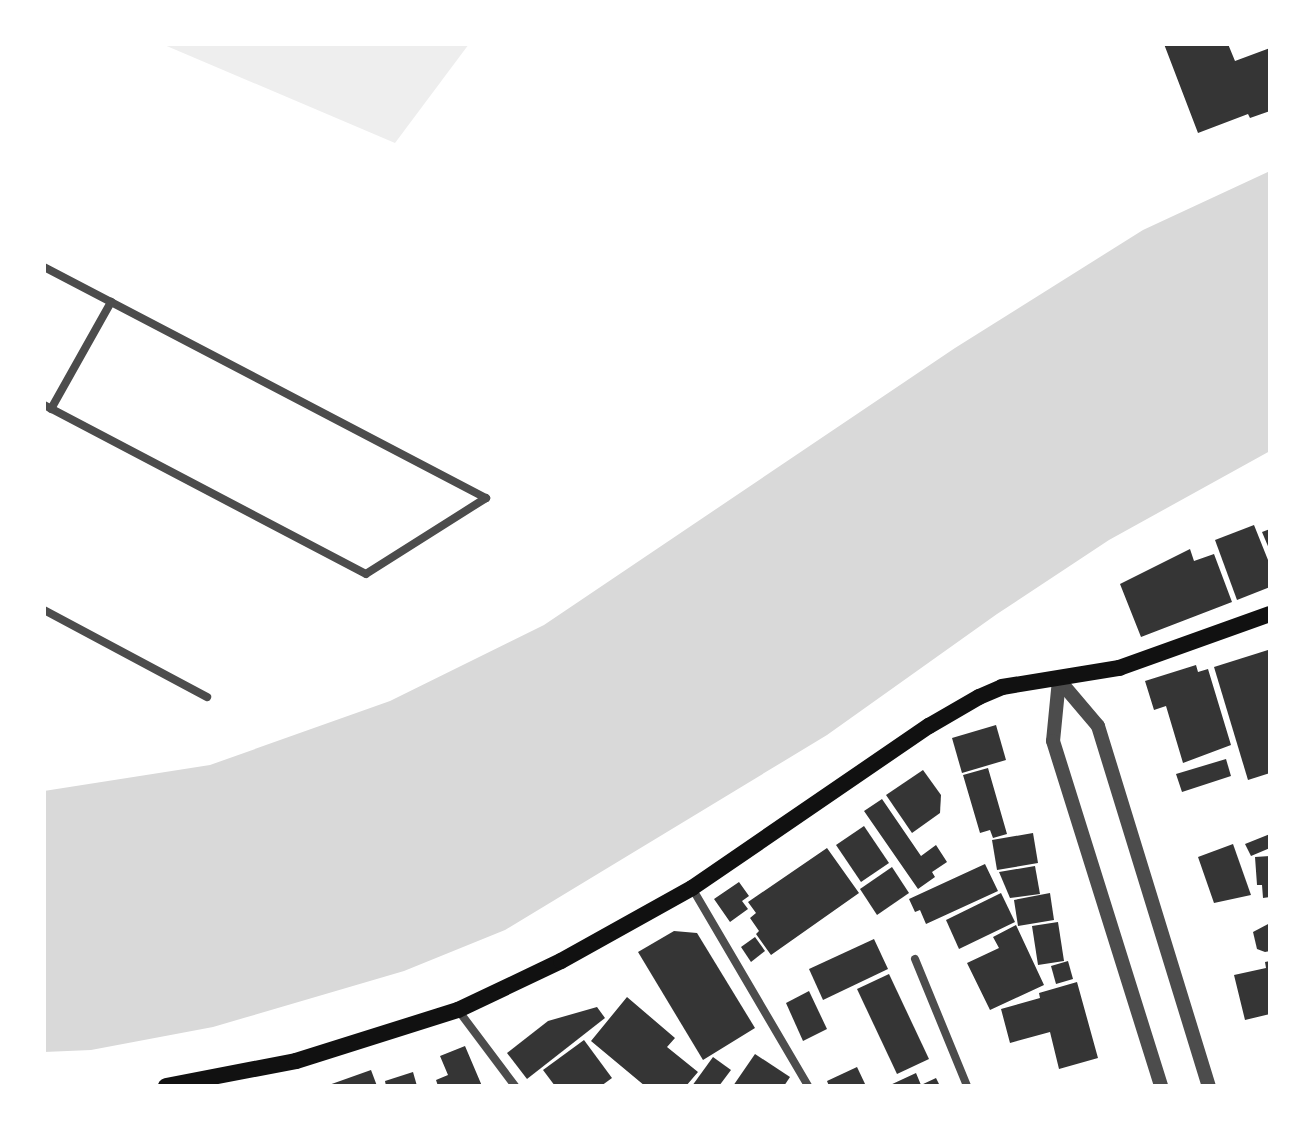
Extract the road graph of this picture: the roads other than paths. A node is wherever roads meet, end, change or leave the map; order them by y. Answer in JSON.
{"nodes":[{"id":1,"x":44,"y":267,"type":"edge"},
{"id":2,"x":111,"y":302,"type":"junction"},
{"id":3,"x":47,"y":407,"type":"edge"},
{"id":4,"x":44,"y":610,"type":"edge"},
{"id":5,"x":1270,"y":614,"type":"edge"},
{"id":6,"x":1059,"y":680,"type":"junction"},
{"id":7,"x":207,"y":697,"type":"dead end"},
{"id":8,"x":692,"y":888,"type":"junction"},
{"id":9,"x":915,"y":959,"type":"dead end"},
{"id":10,"x":458,"y":1010,"type":"junction"},
{"id":11,"x":166,"y":1086,"type":"edge"},
{"id":12,"x":515,"y":1086,"type":"edge"},
{"id":13,"x":808,"y":1086,"type":"edge"},
{"id":14,"x":967,"y":1086,"type":"edge"},
{"id":15,"x":1161,"y":1086,"type":"edge"},
{"id":16,"x":1209,"y":1086,"type":"edge"}],
"edges":[{"from":1,"to":2,"type":"street"},
{"from":2,"to":3,"type":"street"},
{"from":2,"to":3,"type":"street"},
{"from":4,"to":7,"type":"street"},
{"from":5,"to":6,"type":"main road"},
{"from":6,"to":8,"type":"main road"},
{"from":6,"to":15,"type":"street"},
{"from":6,"to":16,"type":"street"},
{"from":8,"to":10,"type":"main road"},
{"from":8,"to":13,"type":"street"},
{"from":9,"to":14,"type":"street"},
{"from":10,"to":11,"type":"main road"},
{"from":10,"to":12,"type":"street"}]}
